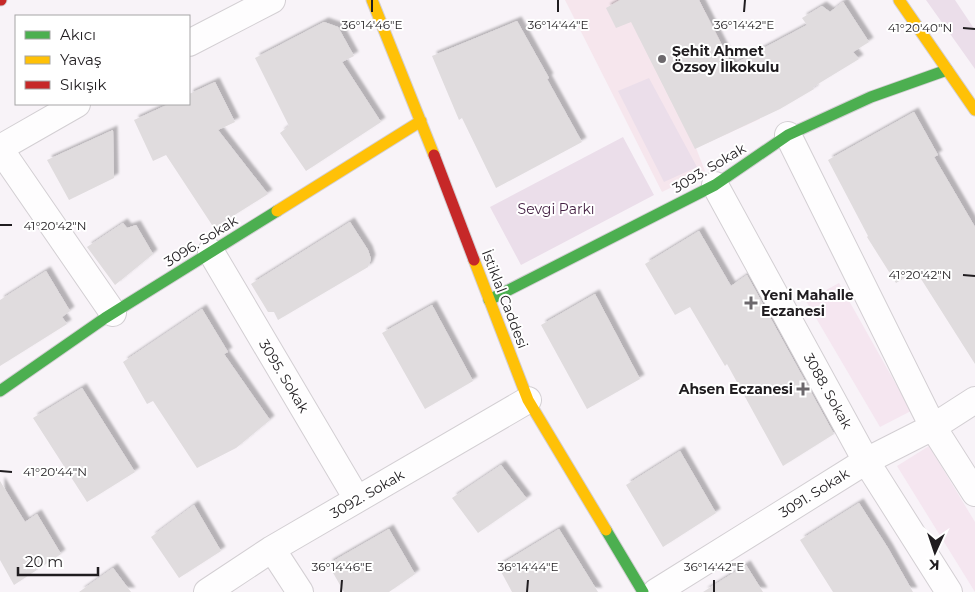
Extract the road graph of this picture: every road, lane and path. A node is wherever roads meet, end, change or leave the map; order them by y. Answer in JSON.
{"nodes":[{"id":1,"x":272,"y":0,"type":"edge"},
{"id":2,"x":372,"y":0,"type":"edge"},
{"id":3,"x":899,"y":0,"type":"edge"},
{"id":4,"x":190,"y":43,"type":"edge"},
{"id":5,"x":947,"y":70,"type":"junction"},
{"id":6,"x":75,"y":105,"type":"edge"},
{"id":7,"x":975,"y":110,"type":"edge"},
{"id":8,"x":421,"y":121,"type":"junction"},
{"id":9,"x":788,"y":135,"type":"junction"},
{"id":10,"x":0,"y":149,"type":"edge"},
{"id":11,"x":715,"y":185,"type":"junction"},
{"id":12,"x":211,"y":252,"type":"junction"},
{"id":13,"x":489,"y":300,"type":"junction"},
{"id":14,"x":113,"y":313,"type":"junction"},
{"id":15,"x":0,"y":391,"type":"edge"},
{"id":16,"x":528,"y":400,"type":"junction"},
{"id":17,"x":975,"y":400,"type":"edge"},
{"id":18,"x":933,"y":427,"type":"junction"},
{"id":19,"x":866,"y":461,"type":"junction"},
{"id":20,"x":975,"y":493,"type":"edge"},
{"id":21,"x":357,"y":499,"type":"junction"},
{"id":22,"x":272,"y":549,"type":"junction"},
{"id":23,"x":207,"y":592,"type":"edge"},
{"id":24,"x":300,"y":592,"type":"edge"},
{"id":25,"x":643,"y":592,"type":"edge"},
{"id":26,"x":656,"y":592,"type":"edge"},
{"id":27,"x":949,"y":592,"type":"edge"}],
"edges":[{"from":1,"to":4,"type":"street"},
{"from":2,"to":8,"type":"street","name":"İstiklal Caddesi"},
{"from":3,"to":5,"type":"street"},
{"from":5,"to":7,"type":"street"},
{"from":5,"to":9,"type":"street","name":"3093. Sokak"},
{"from":6,"to":10,"type":"street"},
{"from":8,"to":12,"type":"street","name":"3096. Sokak"},
{"from":8,"to":13,"type":"street","name":"İstiklal Caddesi"},
{"from":9,"to":11,"type":"street","name":"3093. Sokak"},
{"from":9,"to":18,"type":"street"},
{"from":10,"to":14,"type":"street"},
{"from":11,"to":13,"type":"street","name":"3093. Sokak"},
{"from":11,"to":19,"type":"street","name":"3088. Sokak"},
{"from":12,"to":14,"type":"street","name":"3096. Sokak"},
{"from":12,"to":21,"type":"street","name":"3095. Sokak"},
{"from":13,"to":16,"type":"street","name":"İstiklal Caddesi"},
{"from":14,"to":15,"type":"street","name":"3096. Sokak"},
{"from":16,"to":21,"type":"street","name":"3092. Sokak"},
{"from":16,"to":25,"type":"street","name":"İstiklal Caddesi"},
{"from":17,"to":18,"type":"street","name":"3091. Sokak"},
{"from":18,"to":19,"type":"street","name":"3091. Sokak"},
{"from":18,"to":20,"type":"street"},
{"from":19,"to":26,"type":"street","name":"3091. Sokak"},
{"from":19,"to":27,"type":"street","name":"3088. Sokak"},
{"from":21,"to":22,"type":"street","name":"3092. Sokak"},
{"from":22,"to":23,"type":"street","name":"3092. Sokak"},
{"from":22,"to":24,"type":"street"}]}
